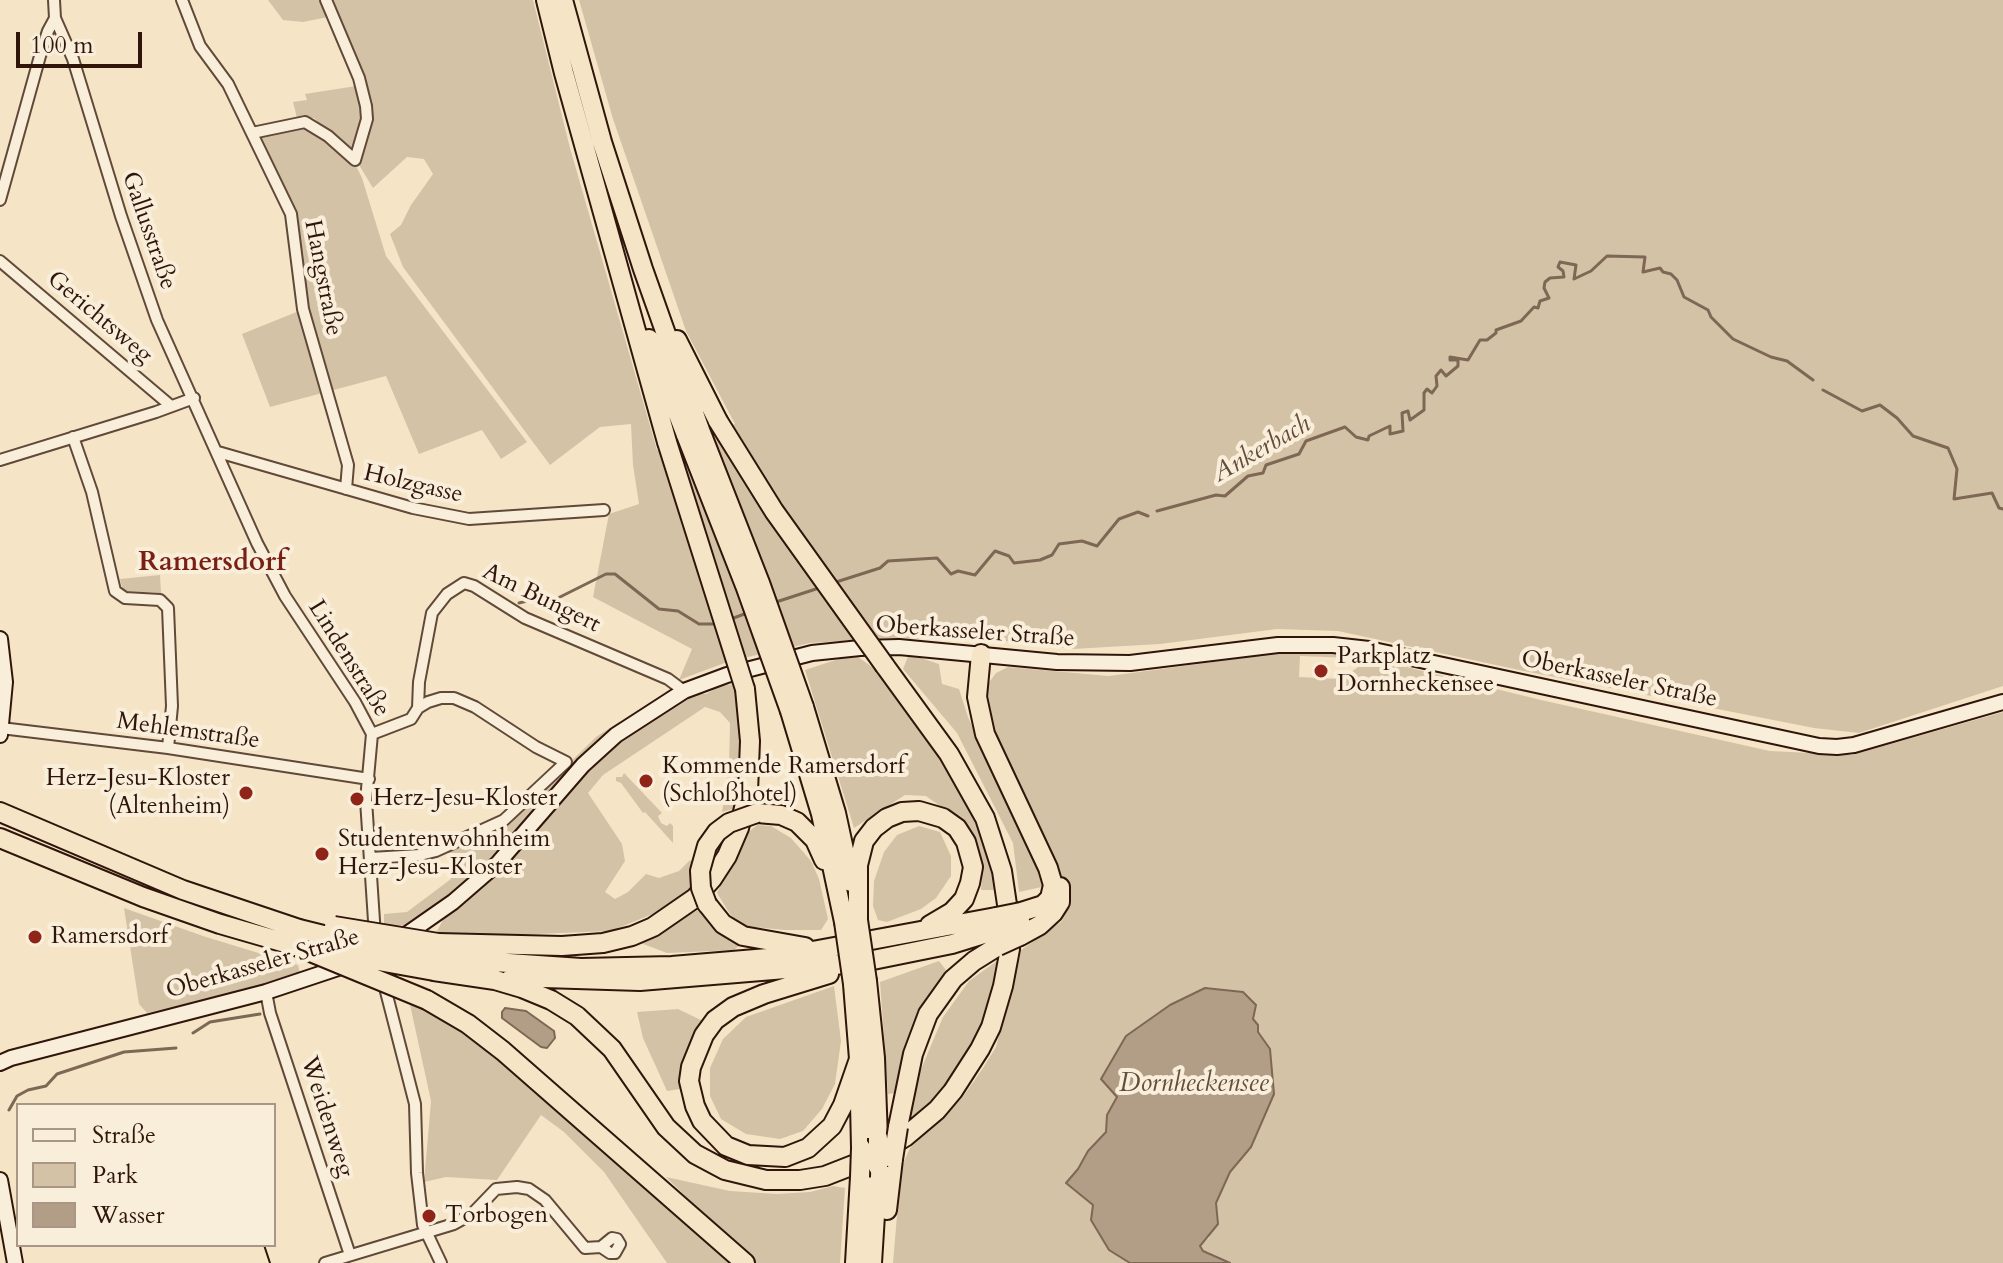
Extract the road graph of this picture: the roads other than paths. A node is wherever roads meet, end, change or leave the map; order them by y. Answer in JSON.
{"nodes":[{"id":1,"x":54,"y":0,"type":"edge"},
{"id":2,"x":182,"y":0,"type":"edge"},
{"id":3,"x":326,"y":0,"type":"edge"},
{"id":4,"x":546,"y":0,"type":"edge"},
{"id":5,"x":563,"y":0,"type":"edge"},
{"id":6,"x":55,"y":18,"type":"junction"},
{"id":7,"x":252,"y":133,"type":"junction"},
{"id":8,"x":0,"y":200,"type":"edge"},
{"id":9,"x":611,"y":240,"type":"junction"},
{"id":10,"x":0,"y":261,"type":"edge"},
{"id":11,"x":643,"y":269,"type":"junction"},
{"id":12,"x":194,"y":398,"type":"junction"},
{"id":13,"x":171,"y":406,"type":"junction"},
{"id":14,"x":693,"y":432,"type":"junction"},
{"id":15,"x":73,"y":437,"type":"junction"},
{"id":16,"x":218,"y":452,"type":"junction"},
{"id":17,"x":0,"y":460,"type":"edge"},
{"id":18,"x":346,"y":489,"type":"junction"},
{"id":19,"x":604,"y":510,"type":"dead end"},
{"id":20,"x":0,"y":639,"type":"edge"},
{"id":21,"x":981,"y":654,"type":"junction"},
{"id":22,"x":684,"y":691,"type":"junction"},
{"id":23,"x":2003,"y":702,"type":"edge"},
{"id":24,"x":418,"y":708,"type":"junction"},
{"id":25,"x":797,"y":709,"type":"junction"},
{"id":26,"x":1,"y":732,"type":"edge"},
{"id":27,"x":372,"y":734,"type":"junction"},
{"id":28,"x":168,"y":748,"type":"junction"},
{"id":29,"x":369,"y":779,"type":"junction"},
{"id":30,"x":0,"y":812,"type":"edge"},
{"id":31,"x":0,"y":838,"type":"edge"},
{"id":32,"x":371,"y":858,"type":"junction"},
{"id":33,"x":840,"y":899,"type":"junction"},
{"id":34,"x":1031,"y":917,"type":"junction"},
{"id":35,"x":851,"y":921,"type":"junction"},
{"id":36,"x":298,"y":931,"type":"junction"},
{"id":37,"x":997,"y":931,"type":"junction"},
{"id":38,"x":913,"y":934,"type":"junction"},
{"id":39,"x":824,"y":950,"type":"junction"},
{"id":40,"x":377,"y":954,"type":"junction"},
{"id":41,"x":436,"y":957,"type":"junction"},
{"id":42,"x":858,"y":963,"type":"junction"},
{"id":43,"x":469,"y":976,"type":"junction"},
{"id":44,"x":266,"y":992,"type":"junction"},
{"id":45,"x":867,"y":1058,"type":"junction"},
{"id":46,"x":0,"y":1063,"type":"edge"},
{"id":47,"x":885,"y":1163,"type":"junction"},
{"id":48,"x":0,"y":1180,"type":"edge"},
{"id":49,"x":427,"y":1232,"type":"junction"},
{"id":50,"x":601,"y":1247,"type":"dead end"},
{"id":51,"x":350,"y":1255,"type":"junction"},
{"id":52,"x":15,"y":1263,"type":"edge"},
{"id":53,"x":325,"y":1263,"type":"edge"},
{"id":54,"x":441,"y":1263,"type":"edge"},
{"id":55,"x":745,"y":1263,"type":"edge"},
{"id":56,"x":855,"y":1263,"type":"edge"},
{"id":57,"x":872,"y":1263,"type":"edge"}],
"edges":[{"from":1,"to":6,"type":"street","name":"Gallusstraße"},
{"from":2,"to":7,"type":"street","name":"Hangstraße"},
{"from":3,"to":7,"type":"street"},
{"from":4,"to":9,"type":"highway"},
{"from":5,"to":11,"type":"highway"},
{"from":6,"to":8,"type":"street"},
{"from":6,"to":12,"type":"street","name":"Gallusstraße"},
{"from":7,"to":18,"type":"street","name":"Hangstraße"},
{"from":9,"to":14,"type":"highway"},
{"from":9,"to":41,"type":"highway","bridge":true},
{"from":10,"to":13,"type":"street","name":"Gerichtsweg"},
{"from":11,"to":14,"type":"highway"},
{"from":11,"to":43,"type":"highway","bridge":true},
{"from":12,"to":13,"type":"street"},
{"from":12,"to":16,"type":"street","name":"Gallusstraße"},
{"from":13,"to":15,"type":"street"},
{"from":14,"to":25,"type":"highway","bridge":true},
{"from":15,"to":17,"type":"street"},
{"from":15,"to":28,"type":"street"},
{"from":16,"to":18,"type":"street","name":"Holzgasse"},
{"from":16,"to":27,"type":"street","name":"Lindenstraße"},
{"from":18,"to":19,"type":"street","name":"Holzgasse"},
{"from":20,"to":26,"type":"street"},
{"from":21,"to":22,"type":"street","name":"Oberkasseler Straße"},
{"from":21,"to":23,"type":"street","name":"Oberkasseler Straße"},
{"from":21,"to":34,"type":"highway"},
{"from":22,"to":24,"type":"street","name":"Am Bungert"},
{"from":22,"to":40,"type":"street","name":"Oberkasseler Straße"},
{"from":24,"to":27,"type":"street"},
{"from":24,"to":32,"type":"street"},
{"from":25,"to":33,"type":"highway"},
{"from":25,"to":35,"type":"highway"},
{"from":26,"to":28,"type":"street","name":"Mehlemstraße"},
{"from":27,"to":29,"type":"street","name":"Lindenstraße"},
{"from":28,"to":29,"type":"street","name":"Mehlemstraße"},
{"from":29,"to":32,"type":"street","name":"Lindenstraße"},
{"from":30,"to":36,"type":"highway"},
{"from":31,"to":36,"type":"highway"},
{"from":32,"to":40,"type":"street","name":"Lindenstraße"},
{"from":33,"to":35,"type":"highway"},
{"from":33,"to":39,"type":"highway","bridge":true},
{"from":34,"to":37,"type":"highway","bridge":true},
{"from":34,"to":37,"type":"highway","bridge":true},
{"from":35,"to":38,"type":"highway"},
{"from":35,"to":45,"type":"highway","bridge":true},
{"from":36,"to":41,"type":"highway","bridge":true},
{"from":36,"to":41,"type":"highway","bridge":true},
{"from":36,"to":55,"type":"highway","bridge":true},
{"from":37,"to":38,"type":"highway"},
{"from":37,"to":42,"type":"highway"},
{"from":37,"to":47,"type":"highway","bridge":true},
{"from":38,"to":39,"type":"highway"},
{"from":39,"to":41,"type":"highway"},
{"from":40,"to":44,"type":"street","name":"Oberkasseler Straße"},
{"from":40,"to":49,"type":"street","name":"Lindenstraße"},
{"from":41,"to":43,"type":"highway"},
{"from":42,"to":43,"type":"highway"},
{"from":42,"to":45,"type":"highway"},
{"from":44,"to":46,"type":"street","name":"Oberkasseler Straße"},
{"from":44,"to":51,"type":"street","name":"Weidenweg"},
{"from":45,"to":47,"type":"highway","bridge":true},
{"from":45,"to":56,"type":"highway","bridge":true},
{"from":47,"to":57,"type":"highway"},
{"from":48,"to":52,"type":"street"},
{"from":49,"to":50,"type":"street"},
{"from":49,"to":51,"type":"street"},
{"from":49,"to":54,"type":"street","name":"Lindenstraße"},
{"from":51,"to":53,"type":"street"}]}
